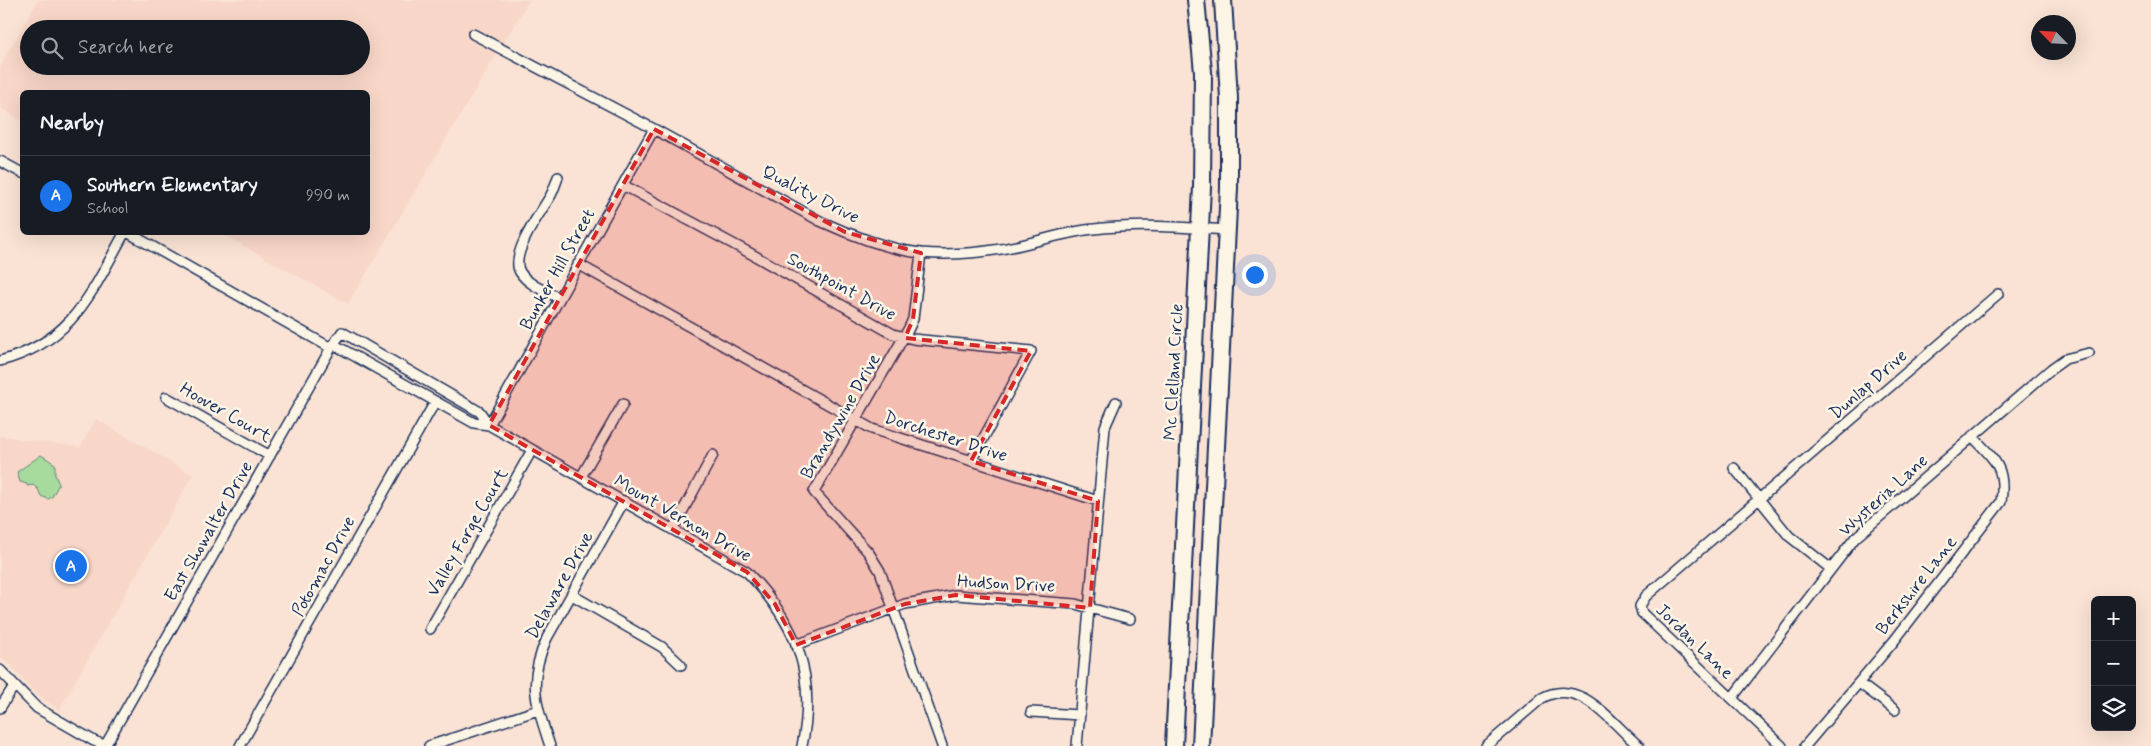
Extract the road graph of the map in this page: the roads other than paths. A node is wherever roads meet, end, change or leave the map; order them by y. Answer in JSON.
{"nodes":[{"id":1,"x":1196,"y":0,"type":"edge"},
{"id":2,"x":1223,"y":0,"type":"edge"},
{"id":3,"x":473,"y":34,"type":"dead end"},
{"id":4,"x":654,"y":129,"type":"junction"},
{"id":5,"x":0,"y":161,"type":"edge"},
{"id":6,"x":20,"y":172,"type":"edge"},
{"id":7,"x":558,"y":177,"type":"dead end"},
{"id":8,"x":622,"y":185,"type":"junction"},
{"id":9,"x":1200,"y":228,"type":"junction"},
{"id":10,"x":1226,"y":230,"type":"junction"},
{"id":11,"x":124,"y":235,"type":"edge"},
{"id":12,"x":131,"y":235,"type":"edge"},
{"id":13,"x":921,"y":253,"type":"junction"},
{"id":14,"x":578,"y":264,"type":"junction"},
{"id":15,"x":1998,"y":294,"type":"dead end"},
{"id":16,"x":558,"y":298,"type":"junction"},
{"id":17,"x":342,"y":332,"type":"joint"},
{"id":18,"x":904,"y":337,"type":"junction"},
{"id":19,"x":332,"y":346,"type":"junction"},
{"id":20,"x":2089,"y":353,"type":"dead end"},
{"id":21,"x":0,"y":361,"type":"edge"},
{"id":22,"x":166,"y":397,"type":"dead end"},
{"id":23,"x":435,"y":402,"type":"junction"},
{"id":24,"x":1116,"y":402,"type":"dead end"},
{"id":25,"x":623,"y":404,"type":"dead end"},
{"id":26,"x":857,"y":420,"type":"junction"},
{"id":27,"x":489,"y":425,"type":"junction"},
{"id":28,"x":1972,"y":436,"type":"junction"},
{"id":29,"x":532,"y":450,"type":"junction"},
{"id":30,"x":714,"y":455,"type":"dead end"},
{"id":31,"x":270,"y":456,"type":"junction"},
{"id":32,"x":971,"y":460,"type":"junction"},
{"id":33,"x":1734,"y":468,"type":"dead end"},
{"id":34,"x":581,"y":477,"type":"junction"},
{"id":35,"x":1759,"y":499,"type":"junction"},
{"id":36,"x":624,"y":501,"type":"junction"},
{"id":37,"x":1098,"y":501,"type":"junction"},
{"id":38,"x":673,"y":529,"type":"junction"},
{"id":39,"x":1831,"y":569,"type":"junction"},
{"id":40,"x":572,"y":595,"type":"junction"},
{"id":41,"x":893,"y":608,"type":"junction"},
{"id":42,"x":1090,"y":608,"type":"junction"},
{"id":43,"x":1130,"y":618,"type":"dead end"},
{"id":44,"x":430,"y":629,"type":"dead end"},
{"id":45,"x":796,"y":645,"type":"junction"},
{"id":46,"x":681,"y":665,"type":"dead end"},
{"id":47,"x":0,"y":670,"type":"edge"},
{"id":48,"x":1859,"y":683,"type":"junction"},
{"id":49,"x":14,"y":686,"type":"junction"},
{"id":50,"x":1732,"y":698,"type":"junction"},
{"id":51,"x":0,"y":708,"type":"edge"},
{"id":52,"x":538,"y":710,"type":"junction"},
{"id":53,"x":1895,"y":710,"type":"dead end"},
{"id":54,"x":1031,"y":712,"type":"dead end"},
{"id":55,"x":1080,"y":715,"type":"junction"},
{"id":56,"x":106,"y":746,"type":"edge"},
{"id":57,"x":240,"y":746,"type":"edge"},
{"id":58,"x":428,"y":746,"type":"edge"},
{"id":59,"x":550,"y":746,"type":"edge"},
{"id":60,"x":802,"y":746,"type":"edge"},
{"id":61,"x":942,"y":746,"type":"edge"},
{"id":62,"x":1077,"y":746,"type":"edge"},
{"id":63,"x":1174,"y":746,"type":"edge"},
{"id":64,"x":1201,"y":746,"type":"edge"},
{"id":65,"x":1486,"y":746,"type":"edge"},
{"id":66,"x":1640,"y":746,"type":"edge"},
{"id":67,"x":1782,"y":746,"type":"edge"},
{"id":68,"x":1806,"y":746,"type":"edge"}],
"edges":[{"from":1,"to":9,"type":"highway","name":"Mc Clelland Circle"},
{"from":2,"to":10,"type":"highway"},
{"from":3,"to":4,"type":"street","name":"Quality Drive"},
{"from":4,"to":8,"type":"street","name":"Bunker Hill Street"},
{"from":4,"to":13,"type":"street","name":"Quality Drive"},
{"from":5,"to":6,"type":"street"},
{"from":7,"to":16,"type":"street"},
{"from":8,"to":14,"type":"street","name":"Bunker Hill Street"},
{"from":8,"to":18,"type":"street","name":"Southpoint Drive"},
{"from":9,"to":10,"type":"street","name":"Quality Drive"},
{"from":9,"to":13,"type":"street","name":"Quality Drive"},
{"from":9,"to":63,"type":"highway","name":"Mc Clelland Circle"},
{"from":10,"to":64,"type":"highway"},
{"from":11,"to":21,"type":"street"},
{"from":12,"to":19,"type":"street","name":"Mount Vernon Drive"},
{"from":13,"to":18,"type":"street","name":"Brandywine Drive"},
{"from":14,"to":16,"type":"street","name":"Bunker Hill Street"},
{"from":14,"to":26,"type":"street","name":"Dorchester Drive"},
{"from":15,"to":35,"type":"street","name":"Dunlap Drive"},
{"from":16,"to":27,"type":"street","name":"Bunker Hill Street"},
{"from":17,"to":19,"type":"street","name":"East Showalter Drive"},
{"from":17,"to":27,"type":"street","name":"Mount Vernon Drive"},
{"from":18,"to":26,"type":"street","name":"Brandywine Drive"},
{"from":18,"to":32,"type":"street","name":"Southpoint Drive"},
{"from":19,"to":23,"type":"street","name":"Mount Vernon Drive"},
{"from":19,"to":31,"type":"street","name":"East Showalter Drive"},
{"from":20,"to":28,"type":"street","name":"Wysteria Lane"},
{"from":22,"to":31,"type":"street","name":"Hoover Court"},
{"from":23,"to":27,"type":"street","name":"Mount Vernon Drive"},
{"from":23,"to":57,"type":"street","name":"Potomac Drive"},
{"from":24,"to":37,"type":"street"},
{"from":25,"to":34,"type":"street"},
{"from":26,"to":32,"type":"street","name":"Dorchester Drive"},
{"from":26,"to":41,"type":"street","name":"Brandywine Drive"},
{"from":27,"to":29,"type":"street","name":"Mount Vernon Drive"},
{"from":28,"to":39,"type":"street","name":"Wysteria Lane"},
{"from":28,"to":48,"type":"street","name":"Berkshire Lane"},
{"from":29,"to":34,"type":"street","name":"Mount Vernon Drive"},
{"from":29,"to":44,"type":"street","name":"Valley Forge Court"},
{"from":30,"to":38,"type":"street"},
{"from":31,"to":56,"type":"street","name":"East Showalter Drive"},
{"from":32,"to":37,"type":"street","name":"Dorchester Drive"},
{"from":33,"to":35,"type":"street"},
{"from":34,"to":36,"type":"street","name":"Mount Vernon Drive"},
{"from":35,"to":39,"type":"street"},
{"from":35,"to":50,"type":"street","name":"Jordan Lane"},
{"from":36,"to":38,"type":"street","name":"Mount Vernon Drive"},
{"from":36,"to":40,"type":"street","name":"Delaware Drive"},
{"from":37,"to":42,"type":"street"},
{"from":38,"to":45,"type":"street","name":"Mount Vernon Drive"},
{"from":39,"to":50,"type":"street","name":"Wysteria Lane"},
{"from":40,"to":46,"type":"street"},
{"from":40,"to":52,"type":"street","name":"Delaware Drive"},
{"from":41,"to":42,"type":"street","name":"Hudson Drive"},
{"from":41,"to":45,"type":"street","name":"Hudson Drive"},
{"from":41,"to":61,"type":"street","name":"Brandywine Drive"},
{"from":42,"to":43,"type":"street","name":"Hudson Drive"},
{"from":42,"to":55,"type":"street"},
{"from":45,"to":60,"type":"street","name":"Mount Vernon Drive"},
{"from":47,"to":49,"type":"street"},
{"from":48,"to":53,"type":"street"},
{"from":48,"to":68,"type":"street","name":"Berkshire Lane"},
{"from":49,"to":51,"type":"street"},
{"from":49,"to":56,"type":"street"},
{"from":50,"to":67,"type":"street","name":"Jordan Lane"},
{"from":52,"to":58,"type":"street"},
{"from":52,"to":59,"type":"street","name":"Delaware Drive"},
{"from":54,"to":55,"type":"street"},
{"from":55,"to":62,"type":"street"},
{"from":65,"to":66,"type":"street"}]}
